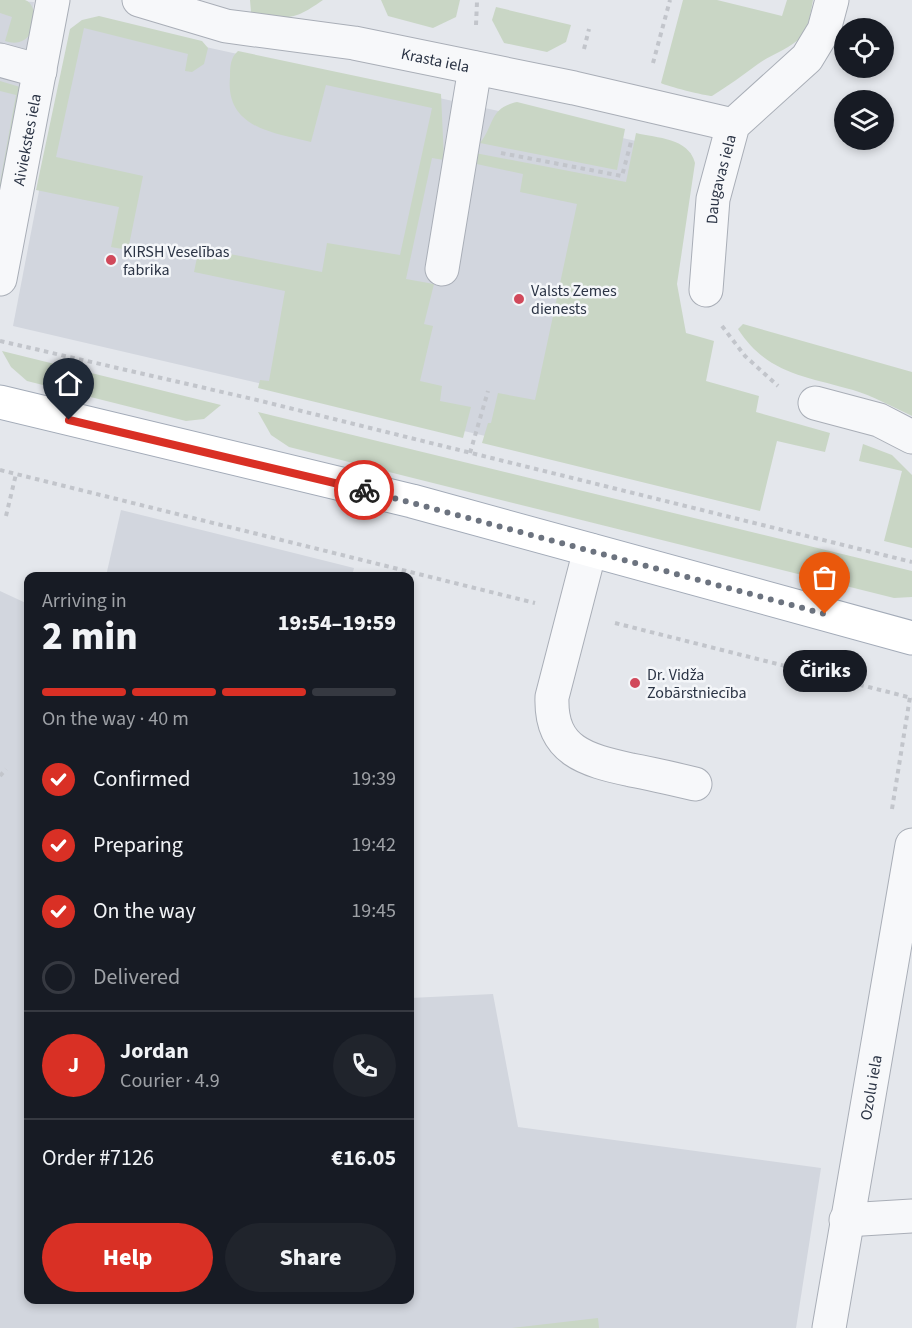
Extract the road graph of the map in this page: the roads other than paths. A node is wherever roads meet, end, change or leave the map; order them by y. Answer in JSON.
{"nodes":[{"id":1,"x":53,"y":0,"type":"edge"},
{"id":2,"x":139,"y":0,"type":"edge"},
{"id":3,"x":832,"y":0,"type":"edge"},
{"id":4,"x":229,"y":13,"type":"edge"},
{"id":5,"x":0,"y":60,"type":"edge"},
{"id":6,"x":475,"y":68,"type":"junction"},
{"id":7,"x":40,"y":71,"type":"junction"},
{"id":8,"x":733,"y":125,"type":"junction"},
{"id":9,"x":442,"y":269,"type":"dead end"},
{"id":10,"x":0,"y":279,"type":"edge"},
{"id":11,"x":706,"y":290,"type":"road end"},
{"id":12,"x":0,"y":402,"type":"edge"},
{"id":13,"x":815,"y":403,"type":"road end"},
{"id":14,"x":912,"y":437,"type":"edge"},
{"id":15,"x":590,"y":550,"type":"junction"},
{"id":16,"x":912,"y":638,"type":"edge"},
{"id":17,"x":695,"y":784,"type":"dead end"},
{"id":18,"x":912,"y":845,"type":"edge"},
{"id":19,"x":912,"y":1216,"type":"edge"},
{"id":20,"x":846,"y":1220,"type":"junction"},
{"id":21,"x":829,"y":1328,"type":"edge"}],
"edges":[{"from":1,"to":7,"type":"street","name":"Aiviekstes iela"},
{"from":2,"to":4,"type":"street","name":"Krasta iela"},
{"from":3,"to":8,"type":"street","name":"Daugavas iela"},
{"from":4,"to":6,"type":"street","name":"Krasta iela"},
{"from":5,"to":7,"type":"street"},
{"from":6,"to":8,"type":"street","name":"Krasta iela"},
{"from":6,"to":9,"type":"street"},
{"from":7,"to":10,"type":"street","name":"Aiviekstes iela"},
{"from":8,"to":11,"type":"street","name":"Daugavas iela"},
{"from":12,"to":15,"type":"main road"},
{"from":13,"to":14,"type":"street"},
{"from":15,"to":16,"type":"main road"},
{"from":15,"to":17,"type":"street"},
{"from":18,"to":20,"type":"street","name":"Ozolu iela"},
{"from":19,"to":20,"type":"street"},
{"from":20,"to":21,"type":"street","name":"Ozolu iela"}]}
